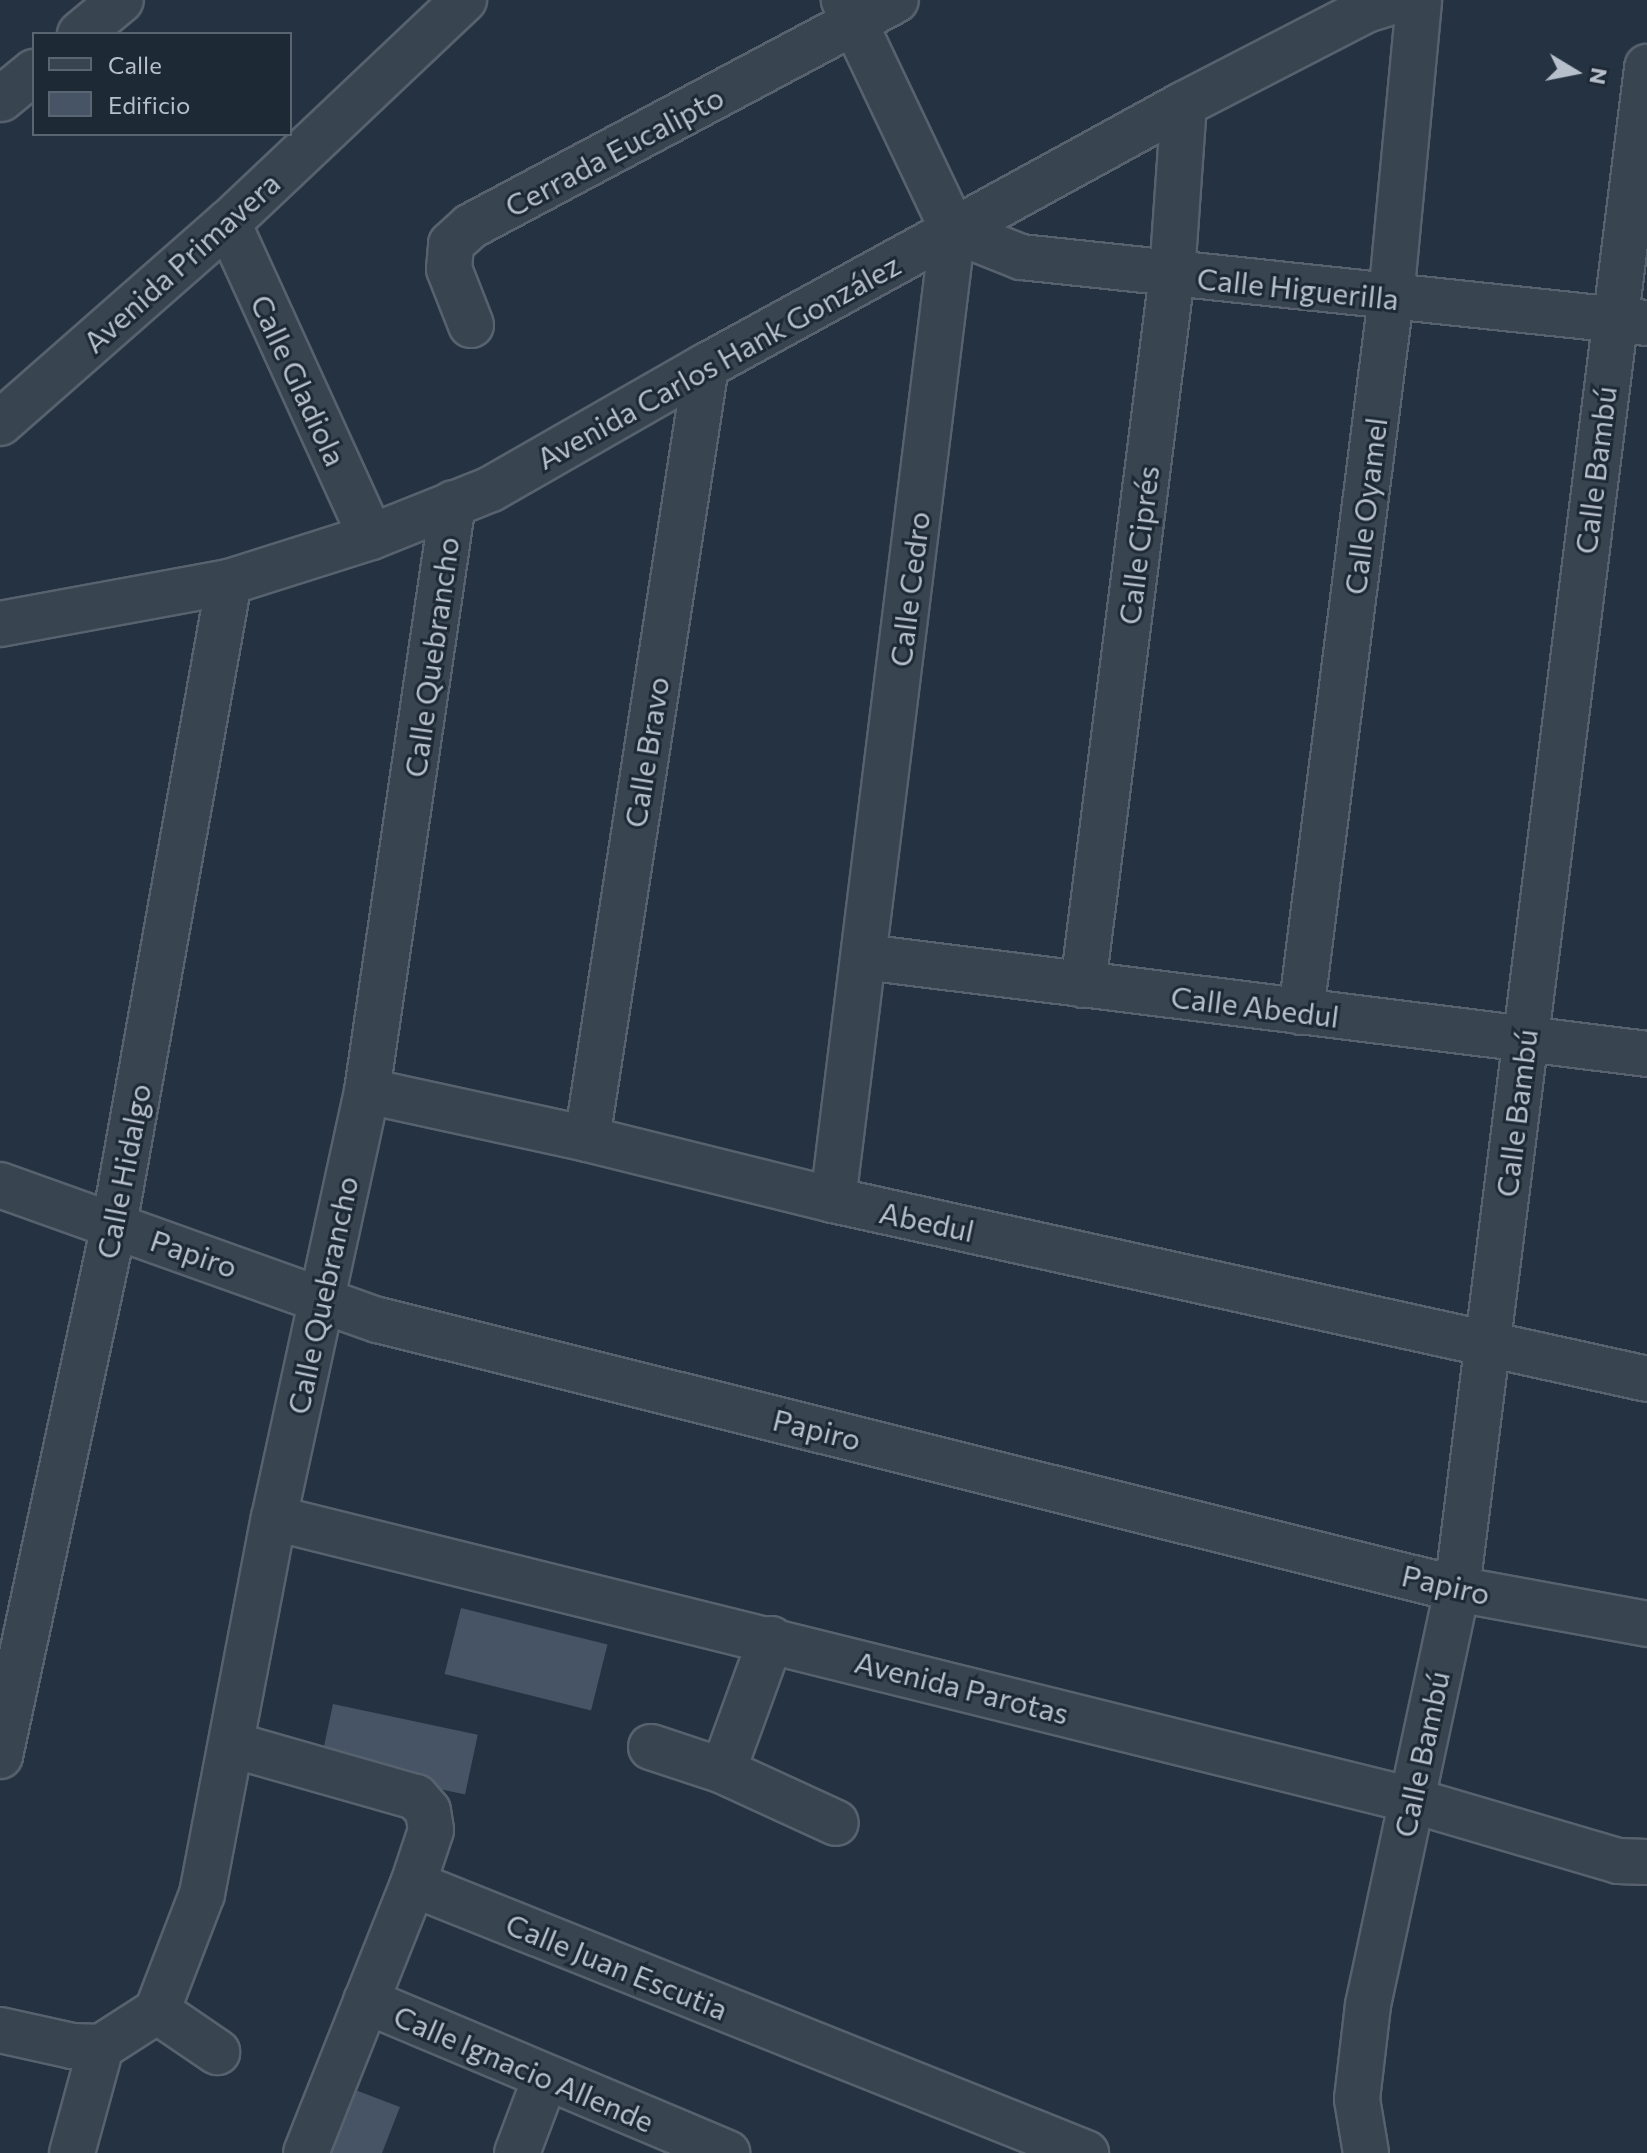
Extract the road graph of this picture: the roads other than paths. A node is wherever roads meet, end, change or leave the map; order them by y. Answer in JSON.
{"nodes":[{"id":1,"x":121,"y":0,"type":"edge"},
{"id":2,"x":464,"y":0,"type":"edge"},
{"id":3,"x":896,"y":0,"type":"edge"},
{"id":4,"x":1398,"y":0,"type":"edge"},
{"id":5,"x":1419,"y":0,"type":"edge"},
{"id":6,"x":850,"y":12,"type":"edge"},
{"id":7,"x":82,"y":32,"type":"edge"},
{"id":8,"x":1647,"y":67,"type":"edge"},
{"id":9,"x":32,"y":74,"type":"edge"},
{"id":10,"x":1,"y":99,"type":"edge"},
{"id":11,"x":1184,"y":104,"type":"junction"},
{"id":12,"x":228,"y":223,"type":"junction"},
{"id":13,"x":953,"y":230,"type":"junction"},
{"id":14,"x":1172,"y":275,"type":"junction"},
{"id":15,"x":1391,"y":298,"type":"junction"},
{"id":16,"x":1630,"y":321,"type":"edge"},
{"id":17,"x":471,"y":325,"type":"dead end"},
{"id":18,"x":706,"y":366,"type":"junction"},
{"id":19,"x":0,"y":423,"type":"edge"},
{"id":20,"x":453,"y":503,"type":"junction"},
{"id":21,"x":371,"y":537,"type":"junction"},
{"id":22,"x":229,"y":582,"type":"junction"},
{"id":23,"x":0,"y":626,"type":"edge"},
{"id":24,"x":864,"y":957,"type":"junction"},
{"id":25,"x":1083,"y":985,"type":"junction"},
{"id":26,"x":1301,"y":1012,"type":"junction"},
{"id":27,"x":1525,"y":1041,"type":"junction"},
{"id":28,"x":1647,"y":1054,"type":"edge"},
{"id":29,"x":367,"y":1091,"type":"junction"},
{"id":30,"x":587,"y":1139,"type":"junction"},
{"id":31,"x":0,"y":1185,"type":"edge"},
{"id":32,"x":833,"y":1200,"type":"junction"},
{"id":33,"x":114,"y":1225,"type":"junction"},
{"id":34,"x":320,"y":1298,"type":"junction"},
{"id":35,"x":1488,"y":1344,"type":"junction"},
{"id":36,"x":1647,"y":1379,"type":"edge"},
{"id":37,"x":274,"y":1518,"type":"junction"},
{"id":38,"x":1457,"y":1589,"type":"junction"},
{"id":39,"x":1647,"y":1624,"type":"edge"},
{"id":40,"x":771,"y":1639,"type":"junction"},
{"id":41,"x":233,"y":1745,"type":"junction"},
{"id":42,"x":651,"y":1747,"type":"dead end"},
{"id":43,"x":0,"y":1756,"type":"edge"},
{"id":44,"x":723,"y":1771,"type":"junction"},
{"id":45,"x":1411,"y":1800,"type":"junction"},
{"id":46,"x":836,"y":1823,"type":"dead end"},
{"id":47,"x":1647,"y":1862,"type":"edge"},
{"id":48,"x":413,"y":1884,"type":"junction"},
{"id":49,"x":366,"y":2001,"type":"junction"},
{"id":50,"x":157,"y":2011,"type":"junction"},
{"id":51,"x":0,"y":2030,"type":"edge"},
{"id":52,"x":101,"y":2047,"type":"junction"},
{"id":53,"x":217,"y":2052,"type":"dead end"},
{"id":54,"x":545,"y":2079,"type":"junction"},
{"id":55,"x":72,"y":2153,"type":"edge"},
{"id":56,"x":306,"y":2153,"type":"edge"},
{"id":57,"x":517,"y":2153,"type":"edge"},
{"id":58,"x":727,"y":2153,"type":"edge"},
{"id":59,"x":1086,"y":2153,"type":"edge"},
{"id":60,"x":1366,"y":2153,"type":"edge"}],
"edges":[{"from":1,"to":7,"type":"street"},
{"from":2,"to":12,"type":"street","name":"Avenida Primavera"},
{"from":3,"to":6,"type":"street","name":"Cerrada Eucalipto"},
{"from":4,"to":11,"type":"street","name":"Avenida Carlos Hank González"},
{"from":5,"to":15,"type":"street","name":"Calle Oyamel"},
{"from":6,"to":13,"type":"street"},
{"from":6,"to":17,"type":"street","name":"Cerrada Eucalipto"},
{"from":8,"to":16,"type":"street","name":"Calle Bambú"},
{"from":9,"to":10,"type":"street"},
{"from":11,"to":13,"type":"street","name":"Avenida Carlos Hank González"},
{"from":11,"to":14,"type":"street","name":"Calle Ciprés"},
{"from":12,"to":19,"type":"street","name":"Avenida Primavera"},
{"from":12,"to":21,"type":"street","name":"Calle Gladiola"},
{"from":13,"to":14,"type":"street","name":"Calle Higuerilla"},
{"from":13,"to":18,"type":"street","name":"Avenida Carlos Hank González"},
{"from":13,"to":24,"type":"street","name":"Calle Cedro"},
{"from":14,"to":15,"type":"street","name":"Calle Higuerilla"},
{"from":14,"to":25,"type":"street","name":"Calle Ciprés"},
{"from":15,"to":16,"type":"street","name":"Calle Higuerilla"},
{"from":15,"to":26,"type":"street","name":"Calle Oyamel"},
{"from":16,"to":27,"type":"street","name":"Calle Bambú"},
{"from":18,"to":20,"type":"street","name":"Avenida Carlos Hank González"},
{"from":18,"to":30,"type":"street","name":"Calle Bravo"},
{"from":20,"to":21,"type":"street","name":"Avenida Carlos Hank González"},
{"from":20,"to":29,"type":"street","name":"Calle Quebrancho"},
{"from":21,"to":22,"type":"street","name":"Avenida Carlos Hank González"},
{"from":22,"to":23,"type":"street","name":"Avenida Carlos Hank González"},
{"from":22,"to":33,"type":"street","name":"Calle Hidalgo"},
{"from":24,"to":25,"type":"street","name":"Calle Abedul"},
{"from":24,"to":32,"type":"street","name":"Calle Cedro"},
{"from":25,"to":26,"type":"street","name":"Calle Abedul"},
{"from":26,"to":27,"type":"street","name":"Calle Abedul"},
{"from":27,"to":28,"type":"street","name":"Calle Abedul"},
{"from":27,"to":35,"type":"street","name":"Calle Bambú"},
{"from":29,"to":30,"type":"street","name":"Abedul"},
{"from":29,"to":34,"type":"street","name":"Calle Quebrancho"},
{"from":30,"to":32,"type":"street","name":"Abedul"},
{"from":31,"to":33,"type":"street","name":"Papiro"},
{"from":32,"to":35,"type":"street","name":"Abedul"},
{"from":33,"to":34,"type":"street","name":"Papiro"},
{"from":33,"to":43,"type":"street","name":"Calle Hidalgo"},
{"from":34,"to":37,"type":"street","name":"Calle Quebrancho"},
{"from":34,"to":38,"type":"street","name":"Papiro"},
{"from":35,"to":36,"type":"street","name":"Abedul"},
{"from":35,"to":38,"type":"street","name":"Calle Bambú"},
{"from":37,"to":40,"type":"street","name":"Avenida Parotas"},
{"from":37,"to":41,"type":"street","name":"Calle Quebrancho"},
{"from":38,"to":39,"type":"street","name":"Papiro"},
{"from":38,"to":45,"type":"street","name":"Calle Bambú"},
{"from":40,"to":44,"type":"street"},
{"from":40,"to":45,"type":"street","name":"Avenida Parotas"},
{"from":41,"to":48,"type":"street"},
{"from":41,"to":50,"type":"street","name":"Calle Quebrancho"},
{"from":42,"to":44,"type":"street"},
{"from":44,"to":46,"type":"street"},
{"from":45,"to":47,"type":"street","name":"Avenida Parotas"},
{"from":45,"to":60,"type":"street","name":"Calle Bambú"},
{"from":48,"to":49,"type":"street"},
{"from":48,"to":59,"type":"street","name":"Calle Juan Escutia"},
{"from":49,"to":54,"type":"street","name":"Calle Ignacio Allende"},
{"from":49,"to":56,"type":"street"},
{"from":50,"to":52,"type":"street"},
{"from":50,"to":53,"type":"street"},
{"from":51,"to":52,"type":"street"},
{"from":52,"to":55,"type":"street"},
{"from":54,"to":57,"type":"street"},
{"from":54,"to":58,"type":"street","name":"Calle Ignacio Allende"}]}
